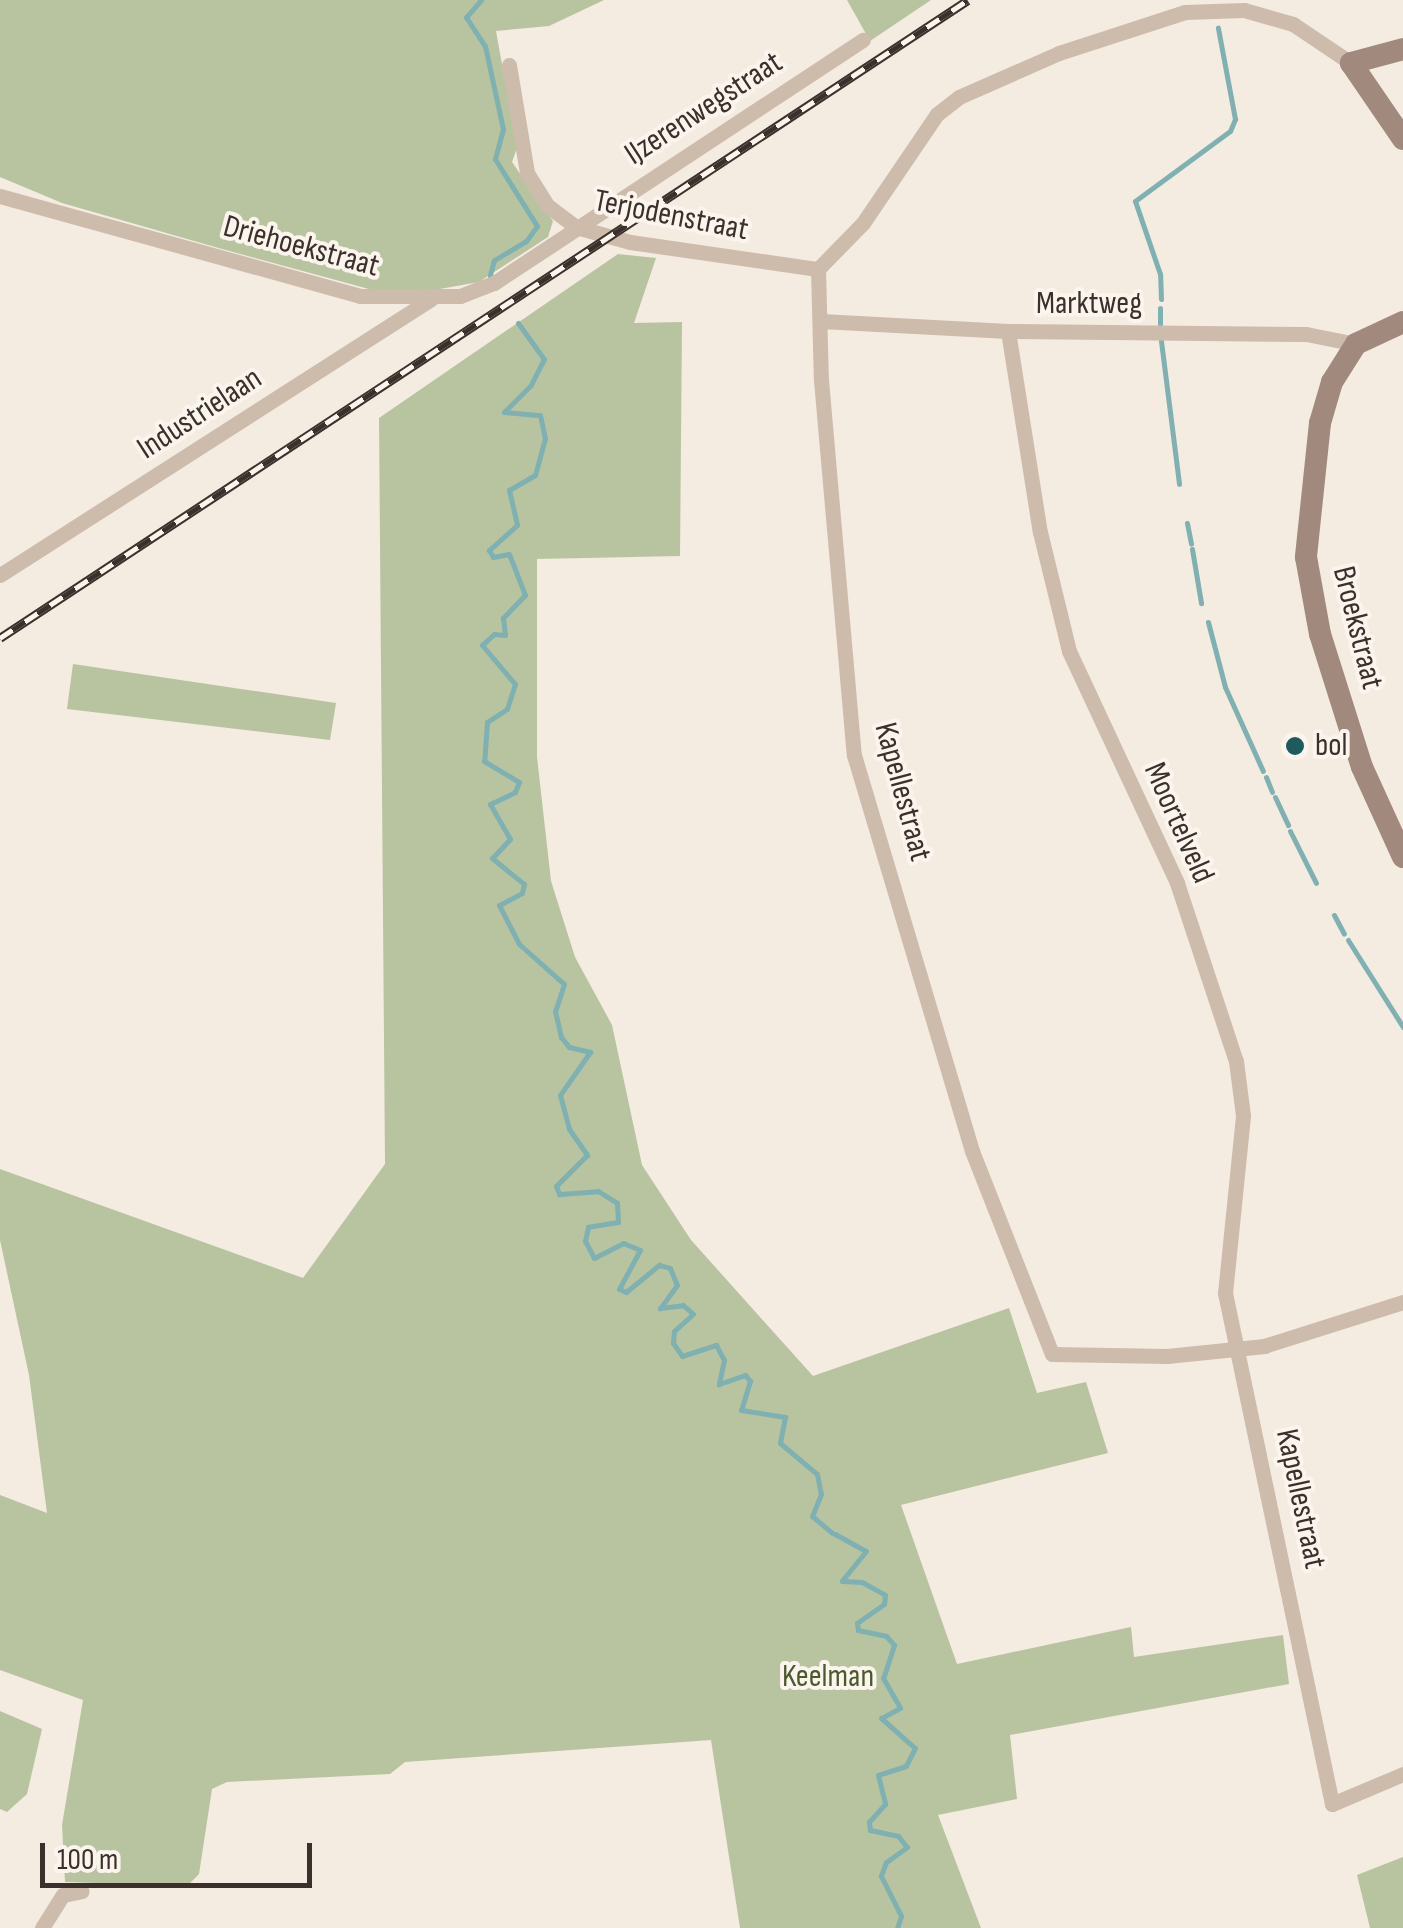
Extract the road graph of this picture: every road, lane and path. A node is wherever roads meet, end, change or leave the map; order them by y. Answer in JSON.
{"nodes":[{"id":1,"x":863,"y":40,"type":"dead end"},
{"id":2,"x":1403,"y":49,"type":"edge"},
{"id":3,"x":1352,"y":63,"type":"junction"},
{"id":4,"x":510,"y":65,"type":"dead end"},
{"id":5,"x":1403,"y":139,"type":"edge"},
{"id":6,"x":0,"y":196,"type":"edge"},
{"id":7,"x":576,"y":227,"type":"junction"},
{"id":8,"x":818,"y":269,"type":"junction"},
{"id":9,"x":430,"y":299,"type":"junction"},
{"id":10,"x":821,"y":321,"type":"junction"},
{"id":11,"x":1403,"y":322,"type":"edge"},
{"id":12,"x":1008,"y":331,"type":"junction"},
{"id":13,"x":1356,"y":344,"type":"junction"},
{"id":14,"x":0,"y":574,"type":"edge"},
{"id":15,"x":1403,"y":858,"type":"edge"},
{"id":16,"x":1403,"y":1302,"type":"edge"},
{"id":17,"x":1234,"y":1345,"type":"junction"},
{"id":18,"x":1403,"y":1774,"type":"edge"},
{"id":19,"x":82,"y":1891,"type":"dead end"},
{"id":20,"x":42,"y":1928,"type":"edge"}],
"edges":[{"from":1,"to":7,"type":"street","name":"IJzerenwegstraat"},
{"from":2,"to":3,"type":"street"},
{"from":3,"to":5,"type":"street"},
{"from":3,"to":8,"type":"street"},
{"from":4,"to":7,"type":"street","name":"Terjodenstraat"},
{"from":6,"to":9,"type":"street","name":"Driehoekstraat"},
{"from":7,"to":8,"type":"street","name":"Terjodenstraat"},
{"from":7,"to":9,"type":"street","name":"Driehoekstraat"},
{"from":8,"to":10,"type":"street","name":"Kapellestraat"},
{"from":9,"to":14,"type":"street","name":"Industrielaan"},
{"from":10,"to":12,"type":"street","name":"Marktweg"},
{"from":10,"to":17,"type":"street","name":"Kapellestraat"},
{"from":11,"to":13,"type":"street"},
{"from":12,"to":13,"type":"street","name":"Marktweg"},
{"from":12,"to":17,"type":"street","name":"Moortelveld"},
{"from":13,"to":15,"type":"street","name":"Broekstraat"},
{"from":16,"to":17,"type":"street"},
{"from":17,"to":18,"type":"street","name":"Kapellestraat"},
{"from":19,"to":20,"type":"street"}]}
